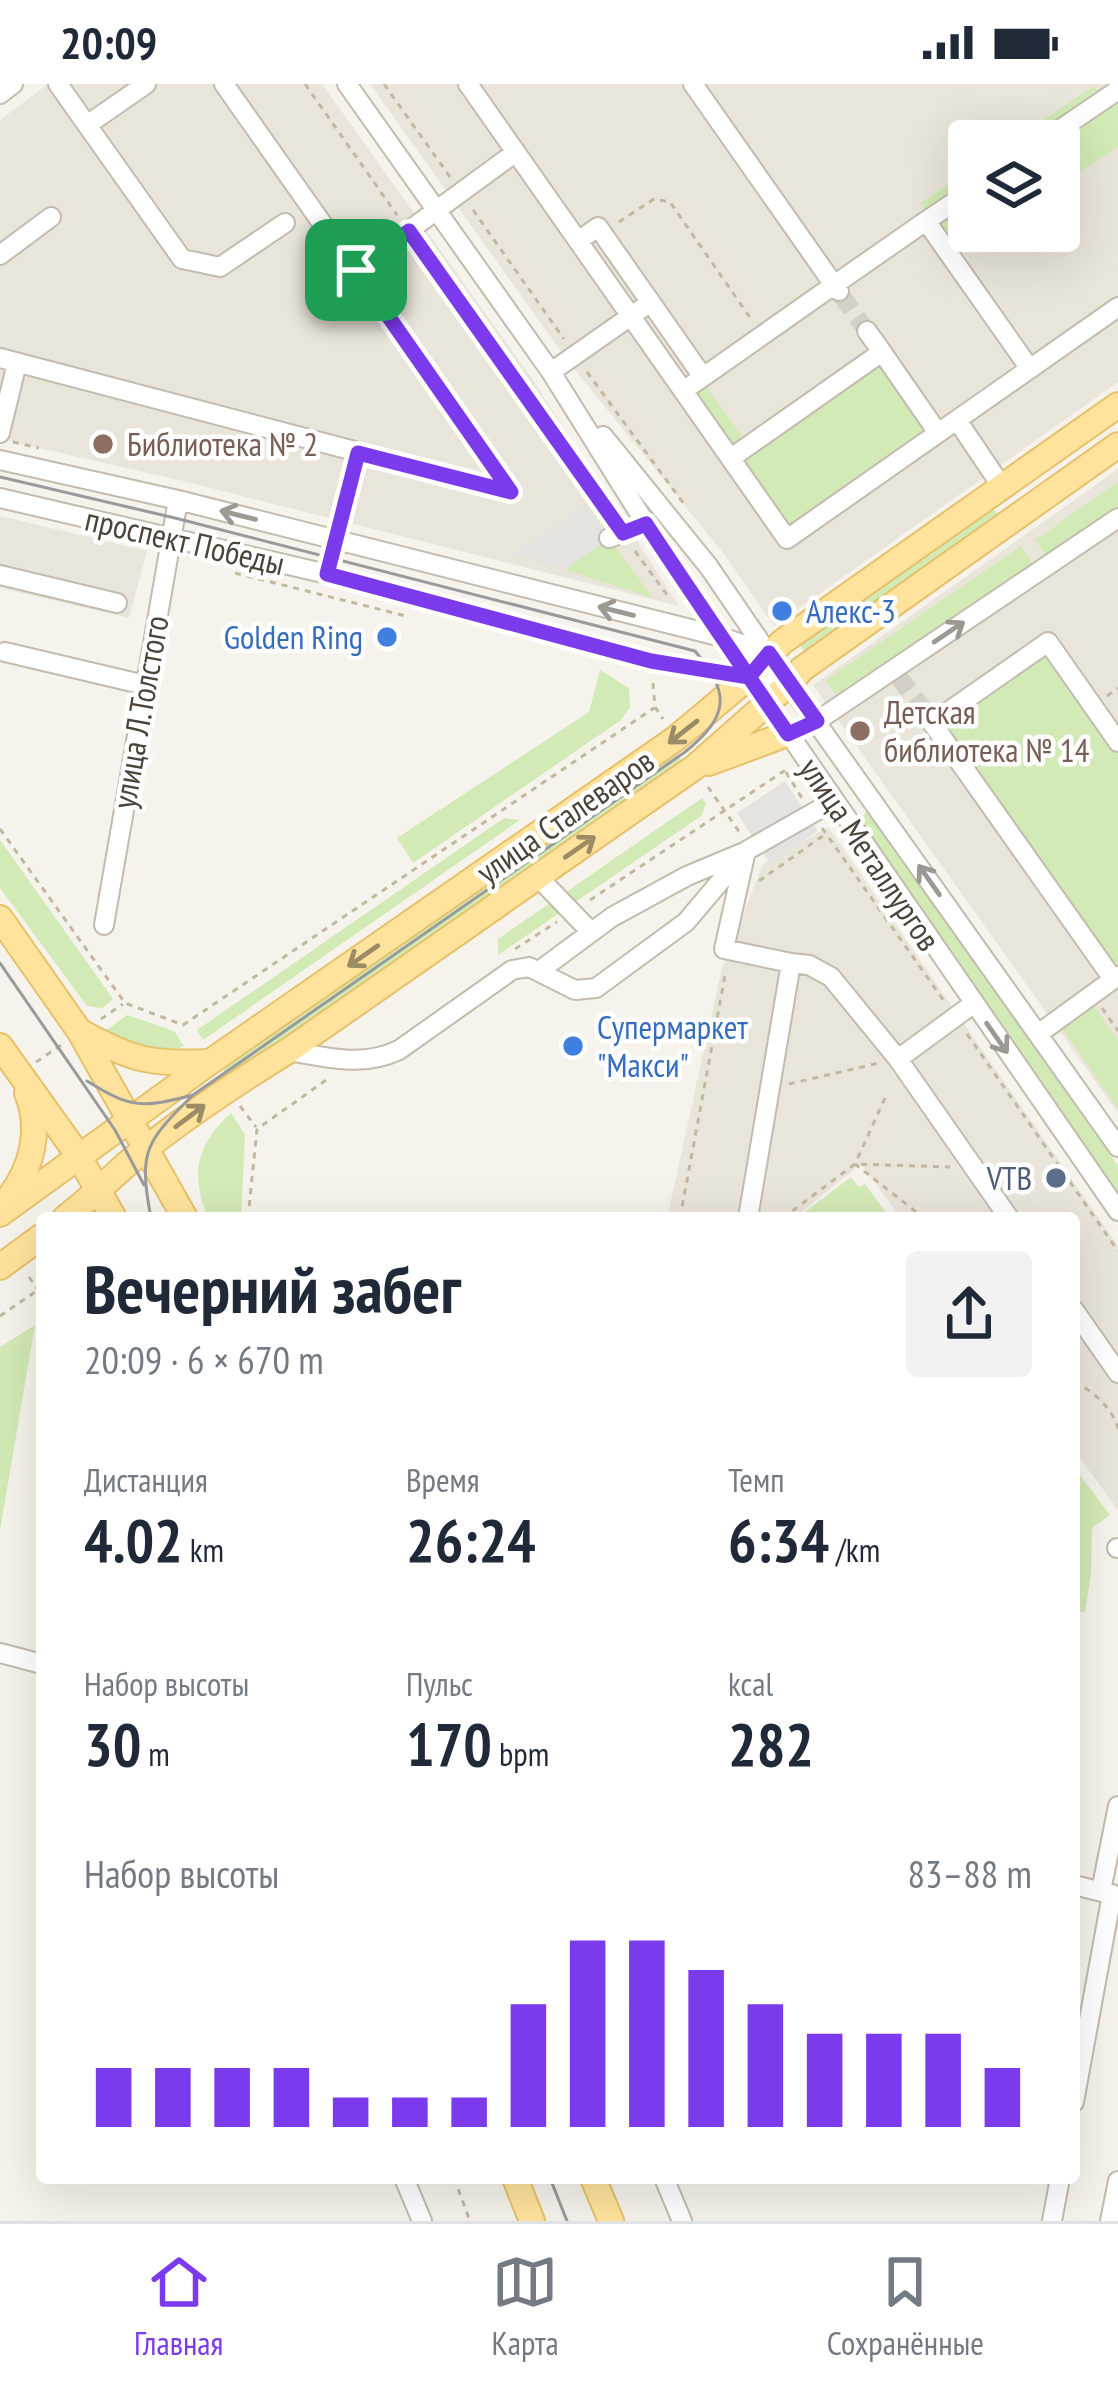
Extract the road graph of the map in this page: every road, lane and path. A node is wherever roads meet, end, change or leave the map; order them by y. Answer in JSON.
{"nodes":[{"id":1,"x":13,"y":84,"type":"edge"},
{"id":2,"x":58,"y":84,"type":"edge"},
{"id":3,"x":146,"y":84,"type":"edge"},
{"id":4,"x":224,"y":84,"type":"edge"},
{"id":5,"x":305,"y":84,"type":"edge"},
{"id":6,"x":347,"y":84,"type":"edge"},
{"id":7,"x":468,"y":84,"type":"edge"},
{"id":8,"x":693,"y":84,"type":"edge"},
{"id":9,"x":1115,"y":88,"type":"edge"},
{"id":10,"x":0,"y":94,"type":"edge"},
{"id":11,"x":1072,"y":120,"type":"edge"},
{"id":12,"x":87,"y":125,"type":"junction"},
{"id":13,"x":516,"y":152,"type":"junction"},
{"id":14,"x":948,"y":205,"type":"edge"},
{"id":15,"x":437,"y":210,"type":"junction"},
{"id":16,"x":51,"y":217,"type":"dead end"},
{"id":17,"x":926,"y":220,"type":"junction"},
{"id":18,"x":285,"y":223,"type":"dead end"},
{"id":19,"x":409,"y":231,"type":"junction"},
{"id":20,"x":602,"y":233,"type":"junction"},
{"id":21,"x":578,"y":241,"type":"junction"},
{"id":22,"x":3,"y":247,"type":"edge"},
{"id":23,"x":356,"y":270,"type":"junction"},
{"id":24,"x":838,"y":290,"type":"junction"},
{"id":25,"x":650,"y":303,"type":"junction"},
{"id":26,"x":1118,"y":307,"type":"edge"},
{"id":27,"x":631,"y":316,"type":"junction"},
{"id":28,"x":867,"y":332,"type":"tunnel mouth"},
{"id":29,"x":763,"y":335,"type":"junction"},
{"id":30,"x":882,"y":352,"type":"junction"},
{"id":31,"x":8,"y":360,"type":"edge"},
{"id":32,"x":1030,"y":369,"type":"junction"},
{"id":33,"x":551,"y":372,"type":"junction"},
{"id":34,"x":703,"y":377,"type":"junction"},
{"id":35,"x":683,"y":391,"type":"junction"},
{"id":36,"x":1118,"y":405,"type":"edge"},
{"id":37,"x":957,"y":420,"type":"junction"},
{"id":38,"x":0,"y":433,"type":"edge"},
{"id":39,"x":938,"y":433,"type":"junction"},
{"id":40,"x":1118,"y":445,"type":"edge"},
{"id":41,"x":358,"y":453,"type":"junction"},
{"id":42,"x":730,"y":458,"type":"junction"},
{"id":43,"x":0,"y":460,"type":"edge"},
{"id":44,"x":1003,"y":487,"type":"junction"},
{"id":45,"x":0,"y":498,"type":"edge"},
{"id":46,"x":178,"y":500,"type":"junction"},
{"id":47,"x":1118,"y":518,"type":"edge"},
{"id":48,"x":646,"y":524,"type":"junction"},
{"id":49,"x":616,"y":536,"type":"junction"},
{"id":50,"x":170,"y":538,"type":"junction"},
{"id":51,"x":336,"y":539,"type":"junction"},
{"id":52,"x":217,"y":568,"type":"dead end"},
{"id":53,"x":327,"y":574,"type":"junction"},
{"id":54,"x":0,"y":575,"type":"edge"},
{"id":55,"x":667,"y":595,"type":"dead end"},
{"id":56,"x":117,"y":603,"type":"dead end"},
{"id":57,"x":423,"y":620,"type":"dead end"},
{"id":58,"x":722,"y":637,"type":"junction"},
{"id":59,"x":5,"y":652,"type":"dead end"},
{"id":60,"x":769,"y":653,"type":"junction"},
{"id":61,"x":749,"y":677,"type":"junction"},
{"id":62,"x":789,"y":684,"type":"junction"},
{"id":63,"x":145,"y":685,"type":"junction"},
{"id":64,"x":1118,"y":688,"type":"edge"},
{"id":65,"x":1101,"y":700,"type":"dead end"},
{"id":66,"x":767,"y":704,"type":"junction"},
{"id":67,"x":655,"y":707,"type":"dead end"},
{"id":68,"x":817,"y":721,"type":"junction"},
{"id":69,"x":788,"y":734,"type":"junction"},
{"id":70,"x":1118,"y":742,"type":"edge"},
{"id":71,"x":695,"y":767,"type":"junction"},
{"id":72,"x":834,"y":801,"type":"junction"},
{"id":73,"x":0,"y":829,"type":"edge"},
{"id":74,"x":826,"y":834,"type":"dead end"},
{"id":75,"x":746,"y":851,"type":"junction"},
{"id":76,"x":538,"y":877,"type":"junction"},
{"id":77,"x":755,"y":897,"type":"dead end"},
{"id":78,"x":0,"y":918,"type":"edge"},
{"id":79,"x":104,"y":925,"type":"dead end"},
{"id":80,"x":591,"y":932,"type":"junction"},
{"id":81,"x":727,"y":950,"type":"junction"},
{"id":82,"x":791,"y":963,"type":"junction"},
{"id":83,"x":539,"y":971,"type":"junction"},
{"id":84,"x":1116,"y":977,"type":"edge"},
{"id":85,"x":1093,"y":994,"type":"junction"},
{"id":86,"x":973,"y":1004,"type":"junction"},
{"id":87,"x":1118,"y":1031,"type":"edge"},
{"id":88,"x":80,"y":1032,"type":"junction"},
{"id":89,"x":1038,"y":1034,"type":"junction"},
{"id":90,"x":0,"y":1046,"type":"edge"},
{"id":91,"x":288,"y":1051,"type":"junction"},
{"id":92,"x":898,"y":1059,"type":"junction"},
{"id":93,"x":210,"y":1062,"type":"junction"},
{"id":94,"x":20,"y":1074,"type":"junction"},
{"id":95,"x":770,"y":1088,"type":"junction"},
{"id":96,"x":885,"y":1097,"type":"dead end"},
{"id":97,"x":128,"y":1120,"type":"junction"},
{"id":98,"x":1118,"y":1147,"type":"edge"},
{"id":99,"x":147,"y":1148,"type":"junction"},
{"id":100,"x":78,"y":1155,"type":"junction"},
{"id":101,"x":855,"y":1164,"type":"junction"},
{"id":102,"x":974,"y":1167,"type":"junction"},
{"id":103,"x":100,"y":1191,"type":"junction"},
{"id":104,"x":0,"y":1211,"type":"edge"},
{"id":105,"x":1118,"y":1211,"type":"edge"},
{"id":106,"x":73,"y":1212,"type":"edge"},
{"id":107,"x":111,"y":1212,"type":"edge"},
{"id":108,"x":181,"y":1212,"type":"edge"},
{"id":109,"x":681,"y":1212,"type":"edge"},
{"id":110,"x":749,"y":1212,"type":"edge"},
{"id":111,"x":791,"y":1212,"type":"edge"},
{"id":112,"x":916,"y":1212,"type":"edge"},
{"id":113,"x":1005,"y":1212,"type":"edge"},
{"id":114,"x":36,"y":1240,"type":"edge"},
{"id":115,"x":7,"y":1262,"type":"edge"},
{"id":116,"x":36,"y":1291,"type":"edge"},
{"id":117,"x":0,"y":1316,"type":"edge"},
{"id":118,"x":1080,"y":1318,"type":"edge"},
{"id":119,"x":1114,"y":1360,"type":"edge"},
{"id":120,"x":1080,"y":1384,"type":"edge"},
{"id":121,"x":1118,"y":1420,"type":"edge"},
{"id":122,"x":1118,"y":1430,"type":"edge"},
{"id":123,"x":0,"y":1653,"type":"edge"},
{"id":124,"x":36,"y":1662,"type":"edge"},
{"id":125,"x":1118,"y":1806,"type":"edge"},
{"id":126,"x":1080,"y":1887,"type":"edge"},
{"id":127,"x":1110,"y":1894,"type":"edge"},
{"id":128,"x":1080,"y":2067,"type":"edge"},
{"id":129,"x":1118,"y":2181,"type":"edge"},
{"id":130,"x":407,"y":2184,"type":"edge"},
{"id":131,"x":456,"y":2184,"type":"edge"},
{"id":132,"x":517,"y":2184,"type":"edge"},
{"id":133,"x":596,"y":2184,"type":"edge"},
{"id":134,"x":667,"y":2184,"type":"edge"},
{"id":135,"x":1059,"y":2184,"type":"edge"},
{"id":136,"x":422,"y":2221,"type":"edge"},
{"id":137,"x":470,"y":2221,"type":"edge"},
{"id":138,"x":532,"y":2221,"type":"edge"},
{"id":139,"x":611,"y":2221,"type":"edge"},
{"id":140,"x":682,"y":2221,"type":"edge"},
{"id":141,"x":1052,"y":2221,"type":"edge"},
{"id":142,"x":1110,"y":2221,"type":"edge"}],
"edges":[{"from":1,"to":10,"type":"street"},
{"from":2,"to":12,"type":"street"},
{"from":3,"to":12,"type":"street"},
{"from":4,"to":23,"type":"street"},
{"from":5,"to":19,"type":"path"},
{"from":6,"to":15,"type":"street","name":"улица Металлургов"},
{"from":7,"to":13,"type":"street"},
{"from":8,"to":24,"type":"street"},
{"from":9,"to":11,"type":"street"},
{"from":12,"to":18,"type":"street"},
{"from":13,"to":15,"type":"street"},
{"from":13,"to":21,"type":"street"},
{"from":14,"to":17,"type":"street"},
{"from":15,"to":19,"type":"street"},
{"from":15,"to":33,"type":"street","name":"улица Металлургов"},
{"from":16,"to":22,"type":"street"},
{"from":17,"to":24,"type":"street"},
{"from":17,"to":32,"type":"street"},
{"from":19,"to":23,"type":"street"},
{"from":19,"to":49,"type":"path"},
{"from":20,"to":21,"type":"street"},
{"from":20,"to":25,"type":"street"},
{"from":20,"to":29,"type":"path"},
{"from":21,"to":27,"type":"street"},
{"from":23,"to":41,"type":"street"},
{"from":24,"to":29,"type":"street"},
{"from":25,"to":27,"type":"street"},
{"from":25,"to":34,"type":"street"},
{"from":26,"to":32,"type":"street"},
{"from":27,"to":33,"type":"street"},
{"from":27,"to":35,"type":"street"},
{"from":28,"to":30,"type":"street"},
{"from":29,"to":34,"type":"street"},
{"from":30,"to":39,"type":"street"},
{"from":30,"to":42,"type":"street"},
{"from":31,"to":38,"type":"street"},
{"from":31,"to":41,"type":"street"},
{"from":32,"to":37,"type":"street"},
{"from":33,"to":48,"type":"street","name":"улица Металлургов"},
{"from":33,"to":60,"type":"street","name":"улица Металлургов"},
{"from":34,"to":35,"type":"street"},
{"from":35,"to":42,"type":"street"},
{"from":36,"to":44,"type":"main road","name":"улица Сталеваров"},
{"from":37,"to":39,"type":"street"},
{"from":37,"to":44,"type":"street"},
{"from":39,"to":42,"type":"street"},
{"from":40,"to":62,"type":"main road","name":"улица Сталеваров"},
{"from":41,"to":51,"type":"street"},
{"from":43,"to":46,"type":"street","name":"проспект Победы"},
{"from":44,"to":60,"type":"main road","name":"улица Сталеваров"},
{"from":45,"to":50,"type":"street","name":"проспект Победы"},
{"from":46,"to":50,"type":"street","name":"улица Л.Толстого"},
{"from":51,"to":46,"type":"street","name":"проспект Победы","one_way":true},
{"from":68,"to":47,"type":"street","one_way":true},
{"from":48,"to":49,"type":"street"},
{"from":48,"to":58,"type":"street","name":"улица Металлургов"},
{"from":49,"to":55,"type":"path"},
{"from":50,"to":53,"type":"street","name":"проспект Победы"},
{"from":50,"to":63,"type":"street","name":"улица Л.Толстого"},
{"from":51,"to":53,"type":"street"},
{"from":58,"to":51,"type":"street","name":"проспект Победы","one_way":true},
{"from":52,"to":57,"type":"path"},
{"from":53,"to":61,"type":"street","name":"проспект Победы"},
{"from":54,"to":56,"type":"street"},
{"from":58,"to":60,"type":"street","name":"проспект Победы"},
{"from":58,"to":61,"type":"street","name":"улица Металлургов"},
{"from":59,"to":63,"type":"street"},
{"from":60,"to":61,"type":"main road","name":"улица Сталеваров"},
{"from":60,"to":62,"type":"street","name":"улица Металлургов"},
{"from":61,"to":62,"type":"street","name":"проспект Победы"},
{"from":61,"to":66,"type":"street","name":"улица Металлургов"},
{"from":61,"to":93,"type":"main road","name":"улица Сталеваров","one_way":true},
{"from":62,"to":66,"type":"main road","name":"улица Сталеваров"},
{"from":62,"to":68,"type":"street","name":"улица Металлургов"},
{"from":63,"to":79,"type":"street","name":"улица Л.Толстого"},
{"from":64,"to":65,"type":"path"},
{"from":66,"to":69,"type":"street","name":"улица Металлургов"},
{"from":66,"to":71,"type":"main road","name":"улица Сталеваров"},
{"from":67,"to":73,"type":"path"},
{"from":68,"to":69,"type":"street"},
{"from":89,"to":68,"type":"street","name":"улица Металлургов","one_way":true},
{"from":69,"to":71,"type":"main road"},
{"from":69,"to":72,"type":"street","name":"улица Металлургов"},
{"from":70,"to":84,"type":"street"},
{"from":76,"to":71,"type":"main road","name":"улица Сталеваров","one_way":true},
{"from":72,"to":75,"type":"street"},
{"from":72,"to":86,"type":"street","name":"улица Металлургов"},
{"from":74,"to":77,"type":"path"},
{"from":75,"to":80,"type":"street"},
{"from":75,"to":81,"type":"street"},
{"from":75,"to":83,"type":"street"},
{"from":76,"to":80,"type":"street"},
{"from":76,"to":91,"type":"main road","name":"улица Сталеваров"},
{"from":78,"to":88,"type":"main road"},
{"from":80,"to":83,"type":"street"},
{"from":81,"to":82,"type":"street"},
{"from":81,"to":109,"type":"path"},
{"from":82,"to":92,"type":"street"},
{"from":82,"to":95,"type":"street"},
{"from":83,"to":91,"type":"street"},
{"from":84,"to":85,"type":"street"},
{"from":85,"to":87,"type":"path"},
{"from":85,"to":89,"type":"street"},
{"from":86,"to":92,"type":"street"},
{"from":86,"to":105,"type":"street","name":"улица Металлургов","one_way":true},
{"from":88,"to":93,"type":"main road"},
{"from":88,"to":97,"type":"main road"},
{"from":89,"to":98,"type":"street","name":"улица Металлургов"},
{"from":90,"to":94,"type":"main road"},
{"from":99,"to":91,"type":"main road","name":"улица Сталеваров","one_way":true},
{"from":92,"to":95,"type":"path"},
{"from":92,"to":102,"type":"street"},
{"from":93,"to":97,"type":"main road","name":"улица Сталеваров"},
{"from":94,"to":100,"type":"main road"},
{"from":94,"to":104,"type":"main road"},
{"from":95,"to":110,"type":"street"},
{"from":96,"to":101,"type":"path"},
{"from":97,"to":99,"type":"main road"},
{"from":97,"to":100,"type":"main road","name":"улица Сталеваров"},
{"from":99,"to":103,"type":"main road","name":"улица Сталеваров"},
{"from":99,"to":108,"type":"main road"},
{"from":100,"to":103,"type":"main road"},
{"from":100,"to":104,"type":"main road","name":"улица Сталеваров"},
{"from":101,"to":102,"type":"path"},
{"from":101,"to":111,"type":"path"},
{"from":101,"to":112,"type":"path"},
{"from":102,"to":113,"type":"street"},
{"from":103,"to":106,"type":"main road","name":"улица Сталеваров"},
{"from":103,"to":107,"type":"main road"},
{"from":114,"to":115,"type":"main road"},
{"from":116,"to":117,"type":"path"},
{"from":118,"to":119,"type":"street"},
{"from":120,"to":121,"type":"path"},
{"from":121,"to":122,"type":"path"},
{"from":123,"to":124,"type":"street"},
{"from":125,"to":127,"type":"street"},
{"from":126,"to":127,"type":"street"},
{"from":127,"to":128,"type":"street"},
{"from":129,"to":142,"type":"street"},
{"from":130,"to":136,"type":"street"},
{"from":131,"to":137,"type":"path"},
{"from":132,"to":138,"type":"main road"},
{"from":133,"to":139,"type":"main road"},
{"from":134,"to":140,"type":"street"},
{"from":135,"to":141,"type":"street"}]}
